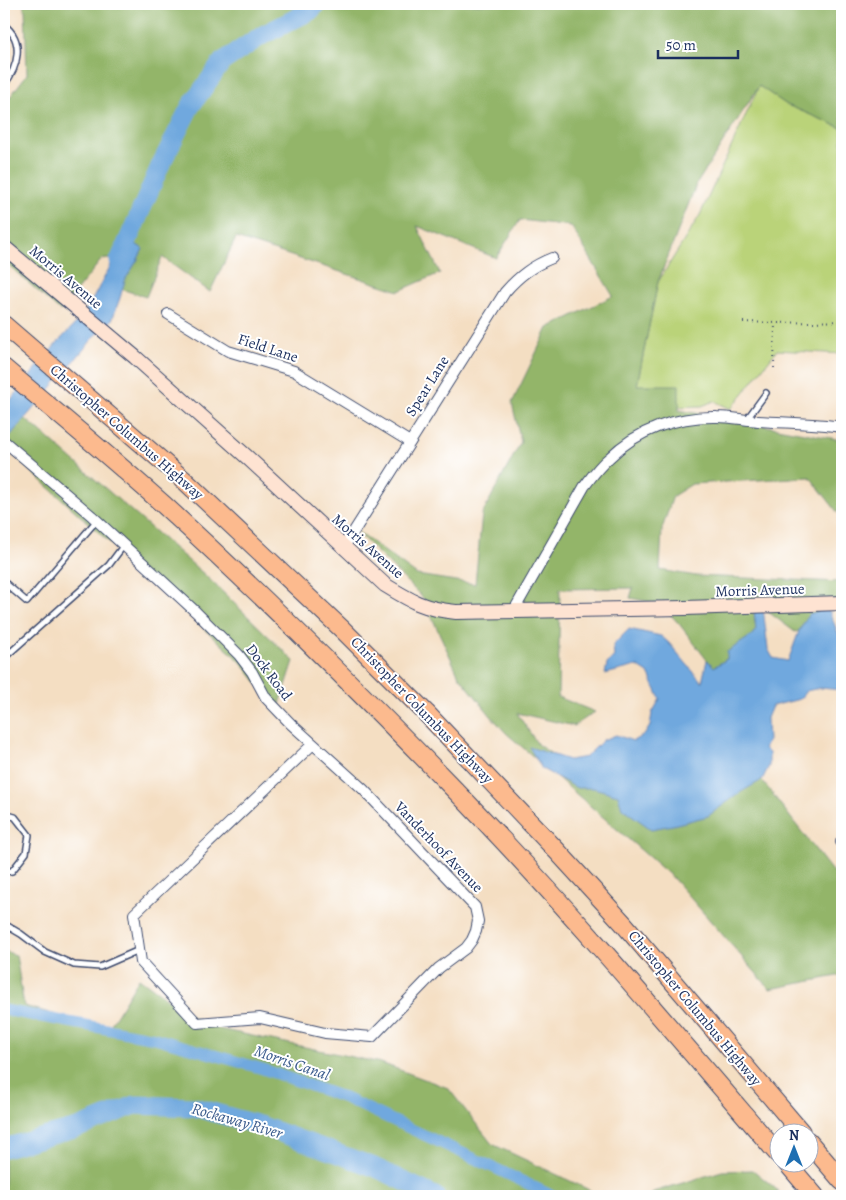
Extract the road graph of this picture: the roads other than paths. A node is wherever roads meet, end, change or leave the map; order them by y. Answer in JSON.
{"nodes":[{"id":1,"x":4,"y":25,"type":"edge"},
{"id":2,"x":4,"y":85,"type":"edge"},
{"id":3,"x":4,"y":246,"type":"edge"},
{"id":4,"x":552,"y":258,"type":"dead end"},
{"id":5,"x":168,"y":314,"type":"dead end"},
{"id":6,"x":4,"y":325,"type":"edge"},
{"id":7,"x":9,"y":372,"type":"edge"},
{"id":8,"x":766,"y":394,"type":"dead end"},
{"id":9,"x":747,"y":420,"type":"junction"},
{"id":10,"x":842,"y":427,"type":"edge"},
{"id":11,"x":410,"y":442,"type":"junction"},
{"id":12,"x":6,"y":443,"type":"edge"},
{"id":13,"x":96,"y":520,"type":"junction"},
{"id":14,"x":124,"y":545,"type":"junction"},
{"id":15,"x":344,"y":547,"type":"junction"},
{"id":16,"x":4,"y":582,"type":"edge"},
{"id":17,"x":842,"y":603,"type":"edge"},
{"id":18,"x":513,"y":612,"type":"junction"},
{"id":19,"x":4,"y":658,"type":"edge"},
{"id":20,"x":314,"y":744,"type":"junction"},
{"id":21,"x":4,"y":814,"type":"edge"},
{"id":22,"x":4,"y":872,"type":"edge"},
{"id":23,"x":4,"y":924,"type":"edge"},
{"id":24,"x":139,"y":950,"type":"junction"},
{"id":25,"x":792,"y":1122,"type":"edge"},
{"id":26,"x":768,"y":1142,"type":"edge"},
{"id":27,"x":818,"y":1152,"type":"edge"},
{"id":28,"x":795,"y":1172,"type":"edge"},
{"id":29,"x":842,"y":1180,"type":"edge"},
{"id":30,"x":815,"y":1196,"type":"edge"}],
"edges":[{"from":1,"to":2,"type":"lane"},
{"from":3,"to":15,"type":"street","name":"Morris Avenue"},
{"from":4,"to":11,"type":"street","name":"Spear Lane"},
{"from":5,"to":11,"type":"street","name":"Field Lane"},
{"from":6,"to":25,"type":"highway","name":"Christopher Columbus Highway"},
{"from":7,"to":26,"type":"highway","name":"Christopher Columbus Highway"},
{"from":8,"to":9,"type":"lane"},
{"from":9,"to":10,"type":"street"},
{"from":9,"to":18,"type":"street"},
{"from":11,"to":15,"type":"street","name":"Spear Lane"},
{"from":12,"to":13,"type":"street","name":"Dock Road"},
{"from":13,"to":14,"type":"street","name":"Dock Road"},
{"from":13,"to":16,"type":"lane"},
{"from":14,"to":19,"type":"lane"},
{"from":14,"to":20,"type":"street","name":"Dock Road"},
{"from":15,"to":18,"type":"street","name":"Morris Avenue"},
{"from":17,"to":18,"type":"street","name":"Morris Avenue"},
{"from":20,"to":24,"type":"street"},
{"from":20,"to":24,"type":"street","name":"Vanderhoof Avenue"},
{"from":21,"to":22,"type":"lane"},
{"from":23,"to":24,"type":"lane"},
{"from":27,"to":29,"type":"highway"},
{"from":28,"to":30,"type":"highway"}]}
